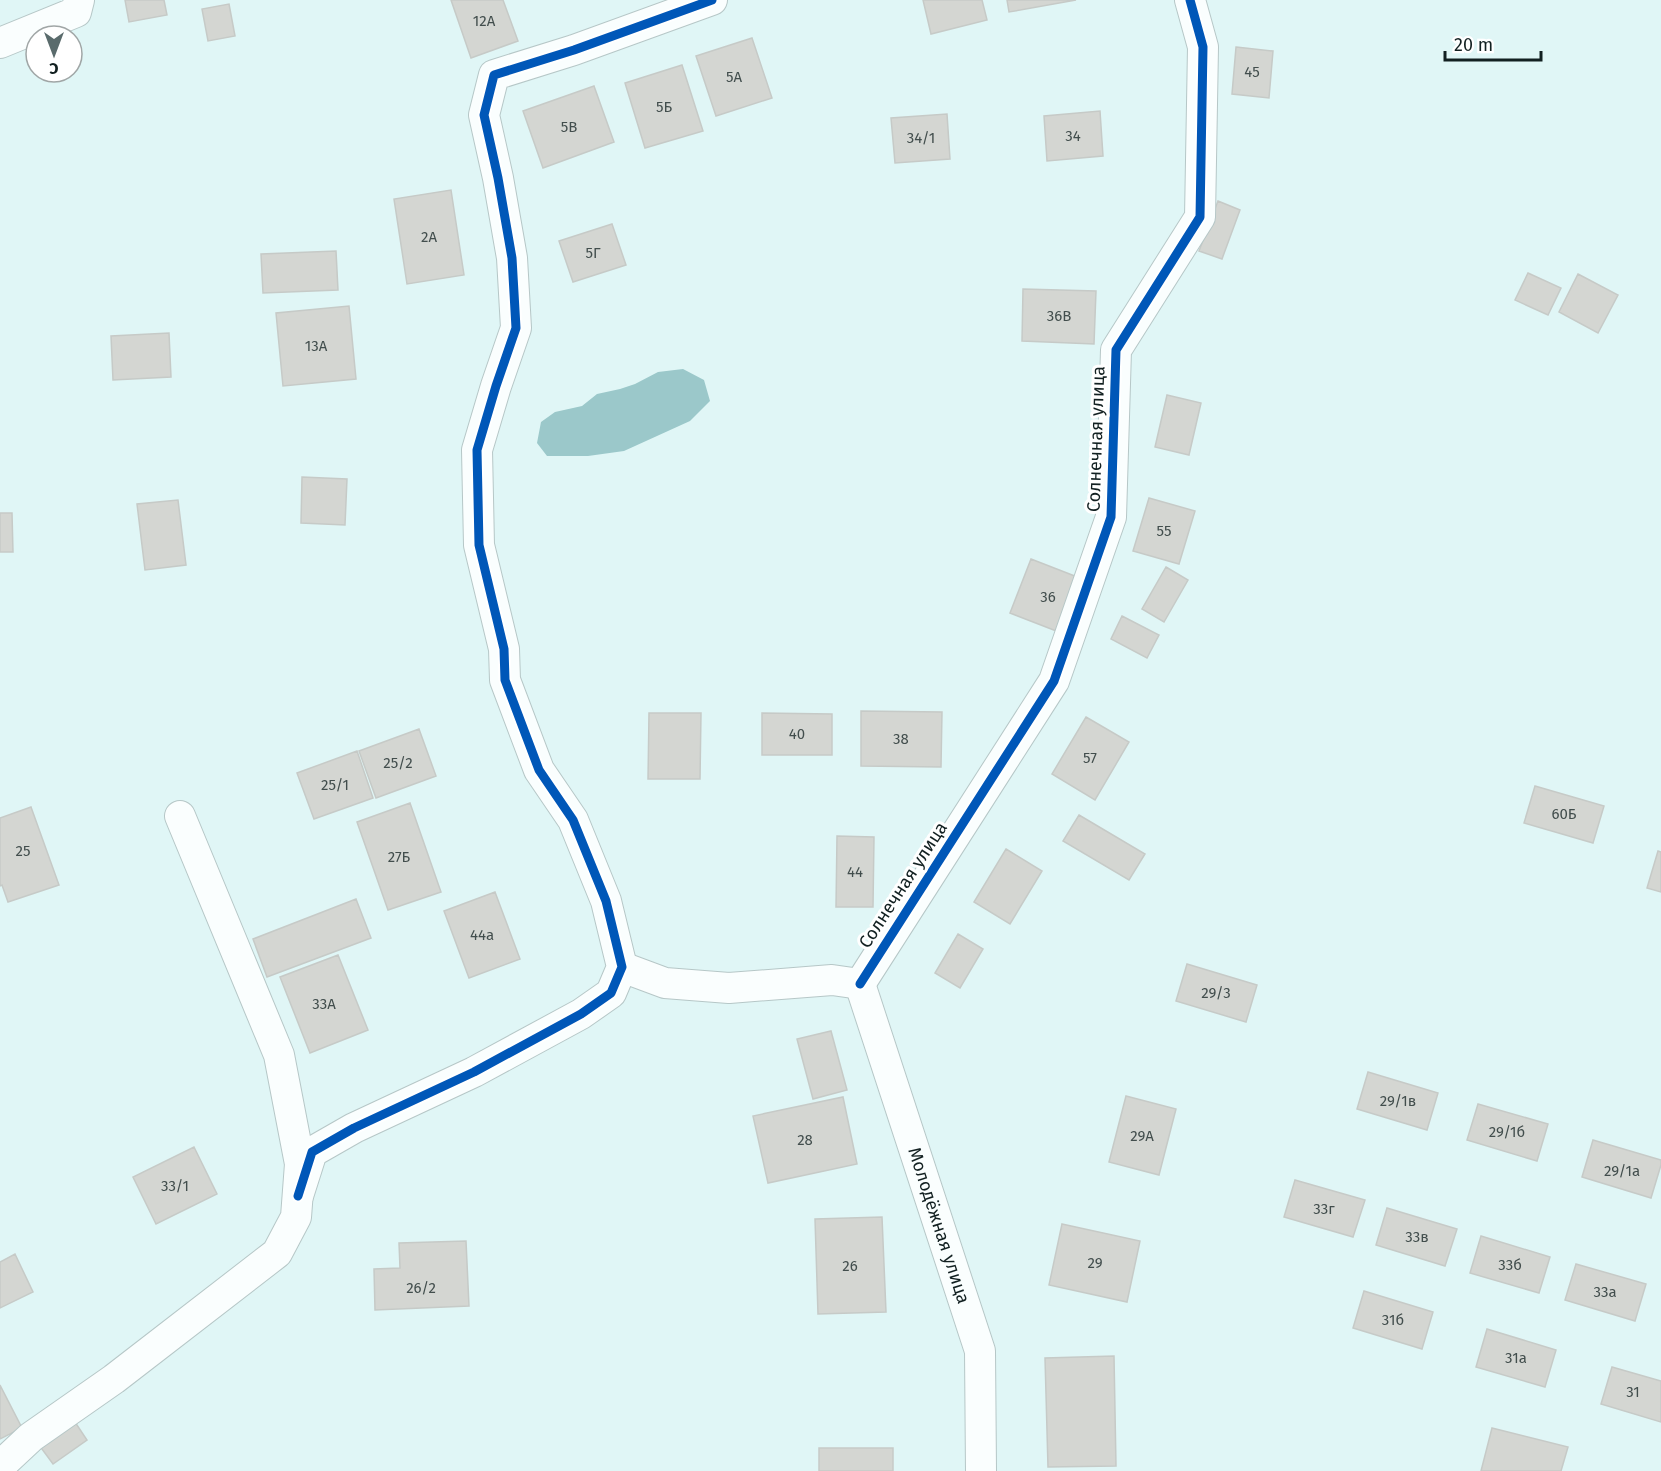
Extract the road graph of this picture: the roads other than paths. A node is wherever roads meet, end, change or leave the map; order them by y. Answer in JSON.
{"nodes":[{"id":1,"x":79,"y":0,"type":"edge"},
{"id":2,"x":712,"y":0,"type":"edge"},
{"id":3,"x":1190,"y":0,"type":"edge"},
{"id":4,"x":1200,"y":0,"type":"edge"},
{"id":5,"x":1199,"y":31,"type":"junction"},
{"id":6,"x":0,"y":43,"type":"edge"},
{"id":7,"x":180,"y":816,"type":"dead end"},
{"id":8,"x":622,"y":967,"type":"junction"},
{"id":9,"x":860,"y":984,"type":"junction"},
{"id":10,"x":298,"y":1196,"type":"junction"},
{"id":11,"x":0,"y":1466,"type":"edge"},
{"id":12,"x":981,"y":1471,"type":"edge"}],
"edges":[{"from":1,"to":6,"type":"street"},
{"from":2,"to":8,"type":"street"},
{"from":3,"to":5,"type":"street","name":"Солнечная улица"},
{"from":4,"to":5,"type":"street"},
{"from":5,"to":9,"type":"street","name":"Солнечная улица"},
{"from":7,"to":10,"type":"street"},
{"from":8,"to":9,"type":"street"},
{"from":8,"to":10,"type":"street"},
{"from":9,"to":12,"type":"street","name":"Молодёжная улица"},
{"from":10,"to":11,"type":"street"}]}
